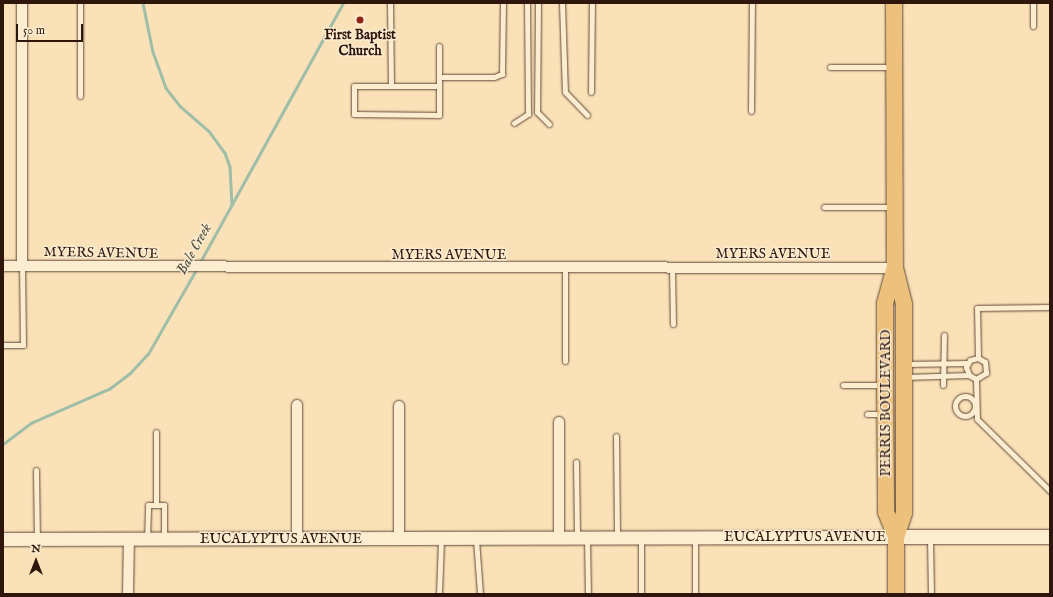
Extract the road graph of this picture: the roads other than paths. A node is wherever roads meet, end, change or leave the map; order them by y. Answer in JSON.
{"nodes":[{"id":1,"x":22,"y":3,"type":"edge"},
{"id":2,"x":80,"y":3,"type":"edge"},
{"id":3,"x":390,"y":3,"type":"edge"},
{"id":4,"x":502,"y":3,"type":"edge"},
{"id":5,"x":527,"y":3,"type":"edge"},
{"id":6,"x":538,"y":3,"type":"edge"},
{"id":7,"x":562,"y":3,"type":"edge"},
{"id":8,"x":592,"y":3,"type":"edge"},
{"id":9,"x":752,"y":3,"type":"edge"},
{"id":10,"x":894,"y":3,"type":"edge"},
{"id":11,"x":1033,"y":3,"type":"edge"},
{"id":12,"x":1033,"y":26,"type":"dead end"},
{"id":13,"x":438,"y":46,"type":"dead end"},
{"id":14,"x":830,"y":67,"type":"dead end"},
{"id":15,"x":894,"y":67,"type":"junction"},
{"id":16,"x":438,"y":76,"type":"junction"},
{"id":17,"x":391,"y":86,"type":"junction"},
{"id":18,"x":438,"y":86,"type":"junction"},
{"id":19,"x":591,"y":92,"type":"dead end"},
{"id":20,"x":80,"y":96,"type":"dead end"},
{"id":21,"x":751,"y":111,"type":"dead end"},
{"id":22,"x":586,"y":115,"type":"dead end"},
{"id":23,"x":514,"y":123,"type":"dead end"},
{"id":24,"x":548,"y":124,"type":"dead end"},
{"id":25,"x":824,"y":207,"type":"dead end"},
{"id":26,"x":894,"y":207,"type":"junction"},
{"id":27,"x":3,"y":266,"type":"edge"},
{"id":28,"x":22,"y":266,"type":"junction"},
{"id":29,"x":565,"y":268,"type":"junction"},
{"id":30,"x":672,"y":268,"type":"junction"},
{"id":31,"x":895,"y":268,"type":"junction"},
{"id":32,"x":1050,"y":307,"type":"edge"},
{"id":33,"x":673,"y":324,"type":"dead end"},
{"id":34,"x":944,"y":335,"type":"dead end"},
{"id":35,"x":3,"y":345,"type":"edge"},
{"id":36,"x":978,"y":358,"type":"junction"},
{"id":37,"x":565,"y":361,"type":"dead end"},
{"id":38,"x":944,"y":363,"type":"junction"},
{"id":39,"x":968,"y":363,"type":"junction"},
{"id":40,"x":903,"y":371,"type":"junction"},
{"id":41,"x":943,"y":375,"type":"junction"},
{"id":42,"x":969,"y":375,"type":"junction"},
{"id":43,"x":976,"y":379,"type":"junction"},
{"id":44,"x":843,"y":385,"type":"dead end"},
{"id":45,"x":885,"y":385,"type":"junction"},
{"id":46,"x":943,"y":385,"type":"dead end"},
{"id":47,"x":297,"y":405,"type":"dead end"},
{"id":48,"x":399,"y":406,"type":"dead end"},
{"id":49,"x":867,"y":414,"type":"dead end"},
{"id":50,"x":886,"y":414,"type":"junction"},
{"id":51,"x":559,"y":422,"type":"dead end"},
{"id":52,"x":156,"y":432,"type":"dead end"},
{"id":53,"x":616,"y":436,"type":"dead end"},
{"id":54,"x":576,"y":462,"type":"dead end"},
{"id":55,"x":36,"y":470,"type":"dead end"},
{"id":56,"x":1050,"y":491,"type":"edge"},
{"id":57,"x":156,"y":505,"type":"junction"},
{"id":58,"x":896,"y":537,"type":"junction"},
{"id":59,"x":930,"y":537,"type":"junction"},
{"id":60,"x":1050,"y":537,"type":"edge"},
{"id":61,"x":297,"y":538,"type":"junction"},
{"id":62,"x":399,"y":538,"type":"junction"},
{"id":63,"x":441,"y":538,"type":"junction"},
{"id":64,"x":476,"y":538,"type":"junction"},
{"id":65,"x":559,"y":538,"type":"junction"},
{"id":66,"x":582,"y":538,"type":"junction"},
{"id":67,"x":617,"y":538,"type":"junction"},
{"id":68,"x":641,"y":538,"type":"junction"},
{"id":69,"x":695,"y":538,"type":"junction"},
{"id":70,"x":3,"y":539,"type":"edge"},
{"id":71,"x":37,"y":539,"type":"junction"},
{"id":72,"x":129,"y":539,"type":"junction"},
{"id":73,"x":147,"y":539,"type":"junction"},
{"id":74,"x":164,"y":539,"type":"junction"},
{"id":75,"x":128,"y":594,"type":"edge"},
{"id":76,"x":439,"y":594,"type":"edge"},
{"id":77,"x":480,"y":594,"type":"edge"},
{"id":78,"x":588,"y":594,"type":"edge"},
{"id":79,"x":641,"y":594,"type":"edge"},
{"id":80,"x":695,"y":594,"type":"edge"},
{"id":81,"x":896,"y":594,"type":"edge"},
{"id":82,"x":931,"y":594,"type":"edge"}],
"edges":[{"from":1,"to":28,"type":"street"},
{"from":2,"to":20,"type":"lane"},
{"from":3,"to":17,"type":"lane"},
{"from":4,"to":16,"type":"lane"},
{"from":5,"to":23,"type":"lane"},
{"from":6,"to":24,"type":"lane"},
{"from":7,"to":22,"type":"lane"},
{"from":8,"to":19,"type":"lane"},
{"from":9,"to":21,"type":"lane"},
{"from":10,"to":15,"type":"main road","name":"PERRIS BOULEVARD"},
{"from":11,"to":12,"type":"lane"},
{"from":13,"to":16,"type":"lane"},
{"from":14,"to":15,"type":"lane"},
{"from":15,"to":26,"type":"main road","name":"PERRIS BOULEVARD"},
{"from":16,"to":18,"type":"lane"},
{"from":17,"to":18,"type":"lane"},
{"from":17,"to":18,"type":"lane"},
{"from":25,"to":26,"type":"lane"},
{"from":26,"to":31,"type":"main road","name":"PERRIS BOULEVARD"},
{"from":27,"to":28,"type":"street","name":"MYERS AVENUE"},
{"from":28,"to":29,"type":"street","name":"MYERS AVENUE"},
{"from":28,"to":35,"type":"lane"},
{"from":29,"to":30,"type":"street","name":"MYERS AVENUE"},
{"from":29,"to":37,"type":"lane"},
{"from":30,"to":31,"type":"street","name":"MYERS AVENUE"},
{"from":30,"to":33,"type":"lane"},
{"from":31,"to":40,"type":"main road","name":"PERRIS BOULEVARD"},
{"from":31,"to":45,"type":"main road","name":"PERRIS BOULEVARD"},
{"from":32,"to":36,"type":"lane"},
{"from":34,"to":38,"type":"lane"},
{"from":36,"to":39,"type":"lane"},
{"from":36,"to":43,"type":"lane"},
{"from":38,"to":39,"type":"lane"},
{"from":38,"to":40,"type":"lane"},
{"from":38,"to":41,"type":"lane"},
{"from":39,"to":42,"type":"lane"},
{"from":40,"to":41,"type":"lane"},
{"from":40,"to":58,"type":"main road","name":"PERRIS BOULEVARD"},
{"from":41,"to":42,"type":"lane"},
{"from":41,"to":46,"type":"lane"},
{"from":42,"to":43,"type":"lane"},
{"from":43,"to":56,"type":"lane"},
{"from":44,"to":45,"type":"lane"},
{"from":45,"to":50,"type":"main road","name":"PERRIS BOULEVARD"},
{"from":47,"to":61,"type":"street"},
{"from":48,"to":62,"type":"street"},
{"from":49,"to":50,"type":"lane"},
{"from":50,"to":58,"type":"main road","name":"PERRIS BOULEVARD"},
{"from":51,"to":65,"type":"street"},
{"from":52,"to":57,"type":"lane"},
{"from":53,"to":67,"type":"lane"},
{"from":54,"to":66,"type":"lane"},
{"from":55,"to":71,"type":"lane"},
{"from":57,"to":73,"type":"lane"},
{"from":57,"to":74,"type":"lane"},
{"from":58,"to":59,"type":"main road","name":"EUCALYPTUS AVENUE"},
{"from":58,"to":69,"type":"street","name":"EUCALYPTUS AVENUE"},
{"from":58,"to":81,"type":"main road","name":"PERRIS BOULEVARD"},
{"from":59,"to":60,"type":"main road","name":"EUCALYPTUS AVENUE"},
{"from":59,"to":82,"type":"lane"},
{"from":61,"to":62,"type":"street","name":"EUCALYPTUS AVENUE"},
{"from":61,"to":74,"type":"street","name":"EUCALYPTUS AVENUE"},
{"from":62,"to":63,"type":"street","name":"EUCALYPTUS AVENUE"},
{"from":63,"to":64,"type":"street","name":"EUCALYPTUS AVENUE"},
{"from":63,"to":76,"type":"lane"},
{"from":64,"to":65,"type":"street","name":"EUCALYPTUS AVENUE"},
{"from":64,"to":77,"type":"lane"},
{"from":65,"to":66,"type":"street","name":"EUCALYPTUS AVENUE"},
{"from":66,"to":67,"type":"street","name":"EUCALYPTUS AVENUE"},
{"from":66,"to":78,"type":"lane"},
{"from":67,"to":68,"type":"street","name":"EUCALYPTUS AVENUE"},
{"from":68,"to":69,"type":"street","name":"EUCALYPTUS AVENUE"},
{"from":68,"to":79,"type":"lane"},
{"from":69,"to":80,"type":"lane"},
{"from":70,"to":71,"type":"street","name":"EUCALYPTUS AVENUE"},
{"from":71,"to":72,"type":"street","name":"EUCALYPTUS AVENUE"},
{"from":72,"to":73,"type":"street","name":"EUCALYPTUS AVENUE"},
{"from":72,"to":75,"type":"street"},
{"from":73,"to":74,"type":"street","name":"EUCALYPTUS AVENUE"}]}
